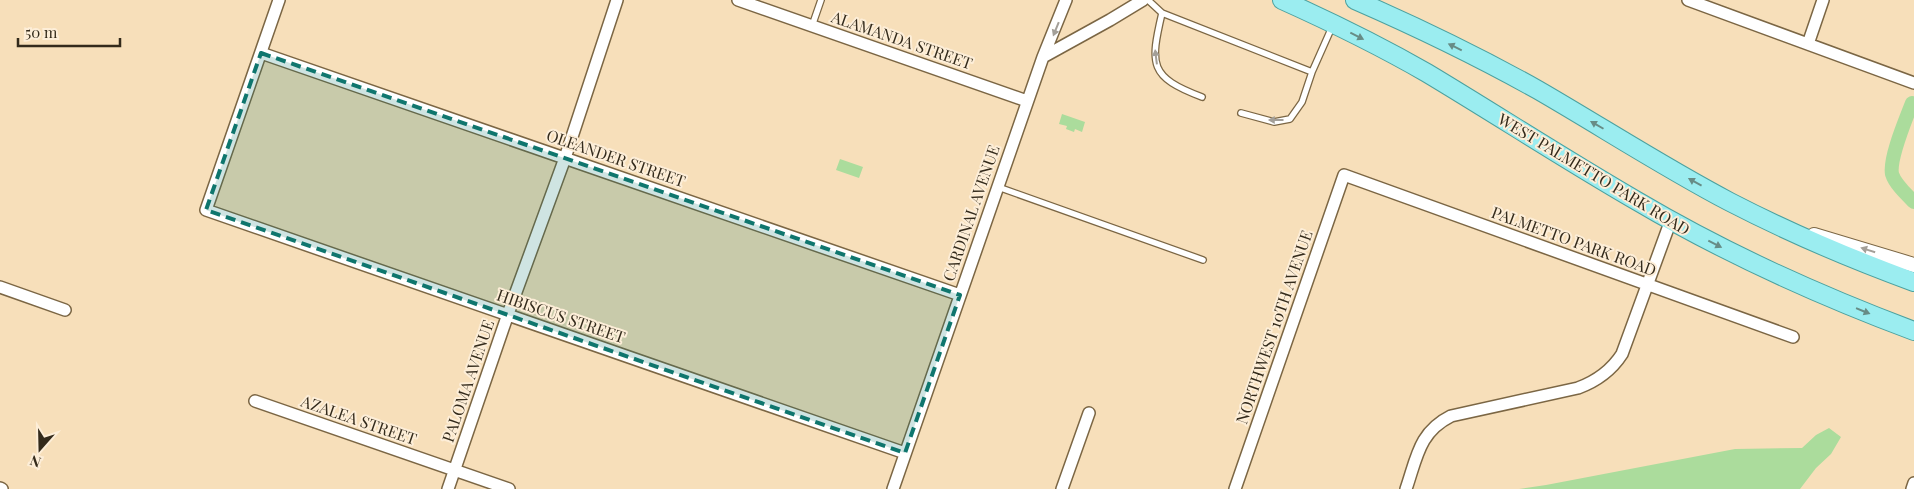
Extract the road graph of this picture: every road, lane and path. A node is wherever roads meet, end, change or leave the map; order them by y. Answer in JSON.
{"nodes":[{"id":1,"x":279,"y":0,"type":"edge"},
{"id":2,"x":617,"y":0,"type":"edge"},
{"id":3,"x":738,"y":0,"type":"edge"},
{"id":4,"x":821,"y":0,"type":"edge"},
{"id":5,"x":1066,"y":0,"type":"edge"},
{"id":6,"x":1143,"y":0,"type":"edge"},
{"id":7,"x":1148,"y":0,"type":"edge"},
{"id":8,"x":1282,"y":0,"type":"edge"},
{"id":9,"x":1354,"y":0,"type":"edge"},
{"id":10,"x":1688,"y":0,"type":"edge"},
{"id":11,"x":1823,"y":0,"type":"edge"},
{"id":12,"x":1162,"y":13,"type":"junction"},
{"id":13,"x":1334,"y":24,"type":"junction"},
{"id":14,"x":812,"y":26,"type":"junction"},
{"id":15,"x":1808,"y":44,"type":"junction"},
{"id":16,"x":261,"y":53,"type":"junction"},
{"id":17,"x":1043,"y":57,"type":"junction"},
{"id":18,"x":1312,"y":72,"type":"junction"},
{"id":19,"x":1914,"y":83,"type":"edge"},
{"id":20,"x":1202,"y":97,"type":"dead end"},
{"id":21,"x":1027,"y":101,"type":"junction"},
{"id":22,"x":1241,"y":113,"type":"dead end"},
{"id":23,"x":565,"y":158,"type":"junction"},
{"id":24,"x":1344,"y":175,"type":"joint"},
{"id":25,"x":998,"y":187,"type":"junction"},
{"id":26,"x":1671,"y":220,"type":"junction"},
{"id":27,"x":1771,"y":223,"type":"junction"},
{"id":28,"x":1203,"y":260,"type":"dead end"},
{"id":29,"x":1914,"y":265,"type":"edge"},
{"id":30,"x":1914,"y":282,"type":"edge"},
{"id":31,"x":1647,"y":284,"type":"junction"},
{"id":32,"x":0,"y":287,"type":"edge"},
{"id":33,"x":960,"y":295,"type":"junction"},
{"id":34,"x":65,"y":310,"type":"dead end"},
{"id":35,"x":508,"y":314,"type":"junction"},
{"id":36,"x":1914,"y":331,"type":"edge"},
{"id":37,"x":1793,"y":337,"type":"dead end"},
{"id":38,"x":255,"y":401,"type":"dead end"},
{"id":39,"x":1088,"y":413,"type":"dead end"},
{"id":40,"x":905,"y":453,"type":"junction"},
{"id":41,"x":454,"y":470,"type":"junction"},
{"id":42,"x":1914,"y":483,"type":"edge"},
{"id":43,"x":448,"y":489,"type":"edge"},
{"id":44,"x":509,"y":489,"type":"edge"},
{"id":45,"x":892,"y":489,"type":"edge"},
{"id":46,"x":1062,"y":489,"type":"edge"},
{"id":47,"x":1235,"y":489,"type":"edge"},
{"id":48,"x":1406,"y":489,"type":"edge"},
{"id":49,"x":1912,"y":489,"type":"edge"}],
"edges":[{"from":1,"to":16,"type":"street"},
{"from":2,"to":23,"type":"street","name":"PALOMA AVENUE"},
{"from":3,"to":14,"type":"street","name":"ALAMANDA STREET"},
{"from":4,"to":14,"type":"lane"},
{"from":5,"to":17,"type":"street","name":"CARDINAL AVENUE","one_way":true},
{"from":6,"to":17,"type":"street"},
{"from":7,"to":12,"type":"lane"},
{"from":8,"to":13,"type":"main road","name":"WEST PALMETTO PARK ROAD"},
{"from":27,"to":9,"type":"main road","one_way":true},
{"from":10,"to":15,"type":"street"},
{"from":11,"to":15,"type":"street"},
{"from":12,"to":18,"type":"lane"},
{"from":20,"to":12,"type":"lane","one_way":true},
{"from":13,"to":18,"type":"lane"},
{"from":13,"to":26,"type":"main road","name":"WEST PALMETTO PARK ROAD","one_way":true},
{"from":14,"to":21,"type":"street","name":"ALAMANDA STREET"},
{"from":15,"to":19,"type":"street"},
{"from":16,"to":23,"type":"street","name":"OLEANDER STREET"},
{"from":16,"to":35,"type":"street","name":"HIBISCUS STREET"},
{"from":17,"to":21,"type":"street","name":"CARDINAL AVENUE"},
{"from":18,"to":22,"type":"lane","one_way":true},
{"from":21,"to":25,"type":"street","name":"CARDINAL AVENUE"},
{"from":23,"to":33,"type":"street","name":"OLEANDER STREET"},
{"from":23,"to":35,"type":"street","name":"PALOMA AVENUE"},
{"from":24,"to":31,"type":"street","name":"PALMETTO PARK ROAD"},
{"from":24,"to":47,"type":"street","name":"NORTHWEST 10TH AVENUE"},
{"from":25,"to":28,"type":"lane"},
{"from":25,"to":33,"type":"street","name":"CARDINAL AVENUE"},
{"from":26,"to":31,"type":"street"},
{"from":26,"to":36,"type":"main road","name":"WEST PALMETTO PARK ROAD","one_way":true},
{"from":29,"to":27,"type":"street","one_way":true},
{"from":27,"to":30,"type":"main road"},
{"from":31,"to":37,"type":"street","name":"PALMETTO PARK ROAD"},
{"from":31,"to":48,"type":"street"},
{"from":32,"to":34,"type":"street"},
{"from":33,"to":40,"type":"street","name":"CARDINAL AVENUE"},
{"from":35,"to":40,"type":"street","name":"HIBISCUS STREET"},
{"from":35,"to":41,"type":"street","name":"PALOMA AVENUE"},
{"from":38,"to":41,"type":"street","name":"AZALEA STREET"},
{"from":39,"to":46,"type":"street"},
{"from":40,"to":45,"type":"street","name":"CARDINAL AVENUE"},
{"from":41,"to":43,"type":"street","name":"PALOMA AVENUE"},
{"from":41,"to":44,"type":"street","name":"AZALEA STREET"},
{"from":42,"to":49,"type":"street"}]}
